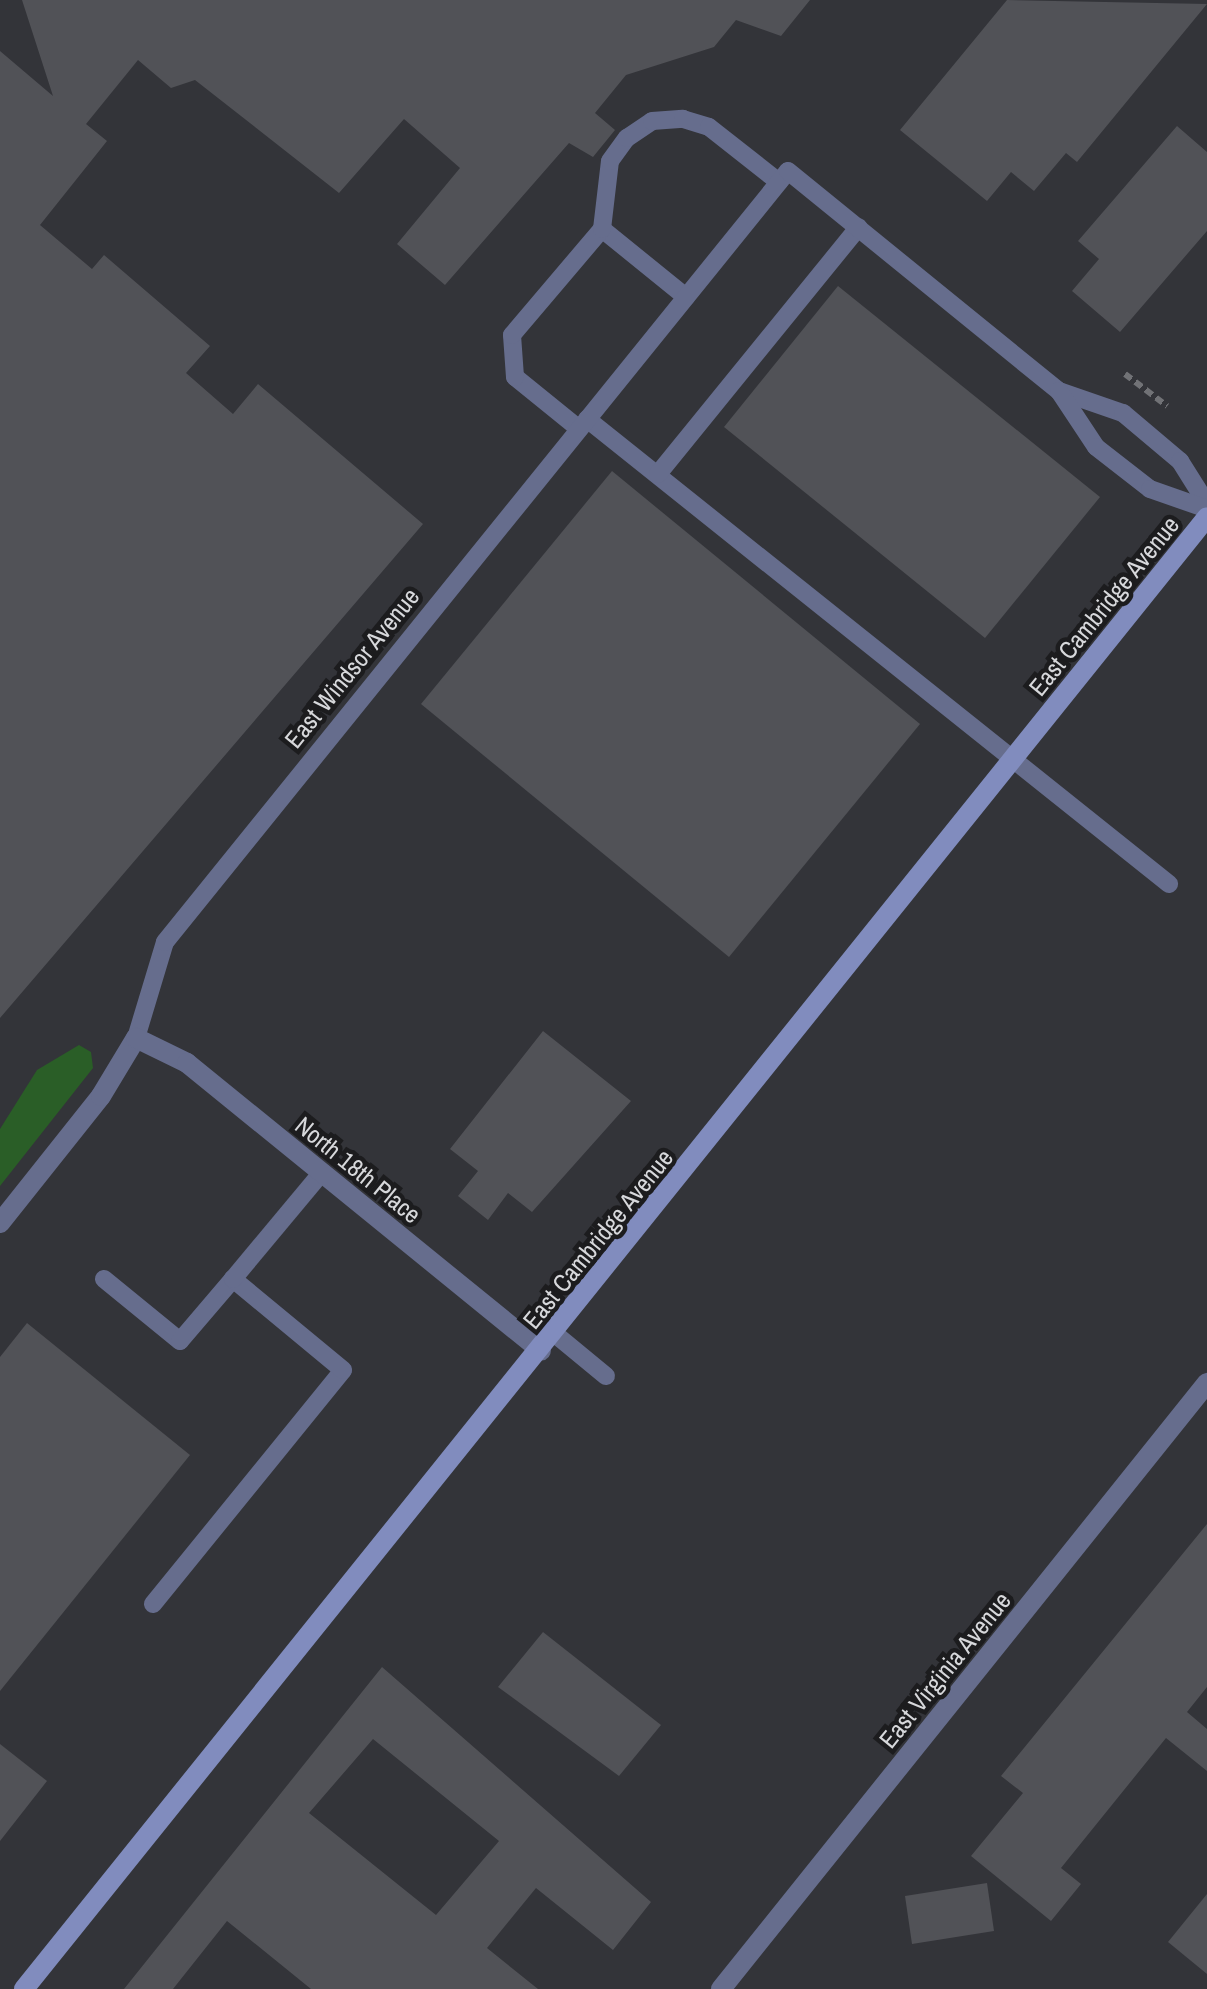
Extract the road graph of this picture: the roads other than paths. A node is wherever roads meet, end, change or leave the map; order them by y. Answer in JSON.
{"nodes":[{"id":1,"x":784,"y":176,"type":"junction"},
{"id":2,"x":860,"y":227,"type":"junction"},
{"id":3,"x":602,"y":229,"type":"junction"},
{"id":4,"x":686,"y":297,"type":"junction"},
{"id":5,"x":1059,"y":391,"type":"junction"},
{"id":6,"x":582,"y":424,"type":"junction"},
{"id":7,"x":658,"y":474,"type":"junction"},
{"id":8,"x":1207,"y":510,"type":"edge"},
{"id":9,"x":1012,"y":762,"type":"junction"},
{"id":10,"x":1170,"y":884,"type":"dead end"},
{"id":11,"x":136,"y":1038,"type":"junction"},
{"id":12,"x":322,"y":1172,"type":"junction"},
{"id":13,"x":0,"y":1223,"type":"edge"},
{"id":14,"x":104,"y":1279,"type":"dead end"},
{"id":15,"x":233,"y":1279,"type":"junction"},
{"id":16,"x":555,"y":1334,"type":"junction"},
{"id":17,"x":541,"y":1351,"type":"junction"},
{"id":18,"x":606,"y":1376,"type":"dead end"},
{"id":19,"x":1207,"y":1383,"type":"edge"},
{"id":20,"x":153,"y":1604,"type":"dead end"},
{"id":21,"x":24,"y":1989,"type":"edge"},
{"id":22,"x":721,"y":1989,"type":"edge"}],
"edges":[{"from":1,"to":2,"type":"lane"},
{"from":1,"to":3,"type":"lane"},
{"from":1,"to":4,"type":"lane","name":"East Windsor Avenue"},
{"from":2,"to":5,"type":"lane"},
{"from":2,"to":7,"type":"lane"},
{"from":3,"to":4,"type":"lane"},
{"from":3,"to":6,"type":"lane"},
{"from":4,"to":6,"type":"lane","name":"East Windsor Avenue"},
{"from":5,"to":8,"type":"lane"},
{"from":5,"to":8,"type":"lane"},
{"from":6,"to":7,"type":"lane"},
{"from":6,"to":11,"type":"lane","name":"East Windsor Avenue"},
{"from":7,"to":9,"type":"lane"},
{"from":8,"to":9,"type":"street","name":"East Cambridge Avenue"},
{"from":9,"to":10,"type":"lane"},
{"from":9,"to":16,"type":"street","name":"East Cambridge Avenue"},
{"from":11,"to":12,"type":"street","name":"North 18th Place"},
{"from":11,"to":13,"type":"street","name":"East Windsor Avenue"},
{"from":12,"to":15,"type":"lane"},
{"from":12,"to":17,"type":"street","name":"North 18th Place"},
{"from":14,"to":15,"type":"lane"},
{"from":15,"to":20,"type":"lane"},
{"from":16,"to":17,"type":"street","name":"East Cambridge Avenue"},
{"from":16,"to":18,"type":"lane"},
{"from":17,"to":21,"type":"street","name":"East Cambridge Avenue"},
{"from":19,"to":22,"type":"street","name":"East Virginia Avenue"}]}
